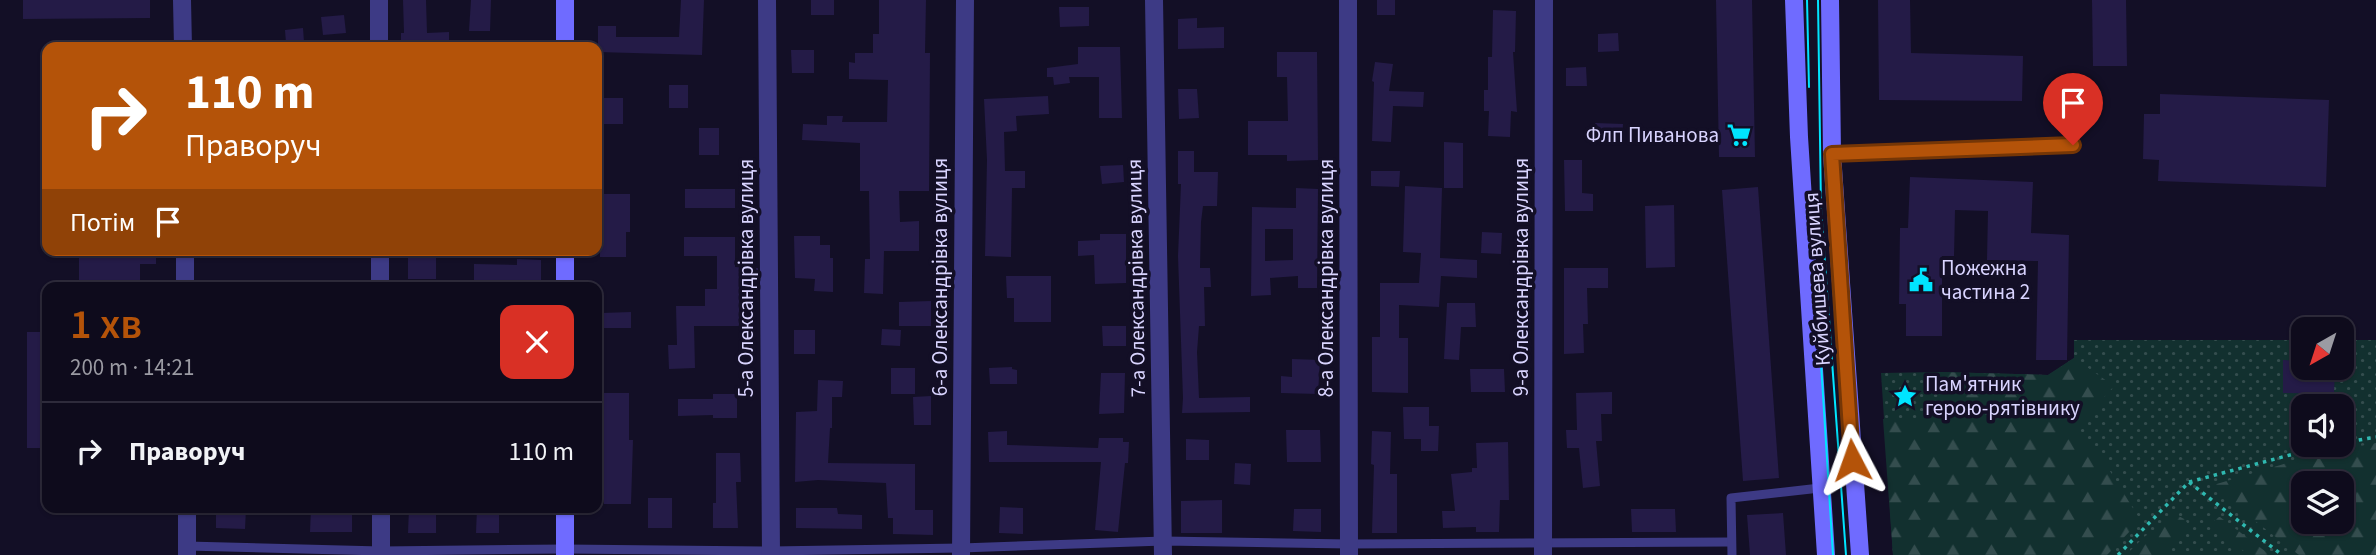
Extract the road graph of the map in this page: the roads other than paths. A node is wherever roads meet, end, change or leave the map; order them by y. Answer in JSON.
{"nodes":[{"id":1,"x":182,"y":0,"type":"edge"},
{"id":2,"x":379,"y":0,"type":"edge"},
{"id":3,"x":565,"y":0,"type":"edge"},
{"id":4,"x":767,"y":0,"type":"edge"},
{"id":5,"x":965,"y":0,"type":"edge"},
{"id":6,"x":1154,"y":0,"type":"edge"},
{"id":7,"x":1348,"y":0,"type":"edge"},
{"id":8,"x":1544,"y":0,"type":"edge"},
{"id":9,"x":1794,"y":0,"type":"edge"},
{"id":10,"x":1830,"y":0,"type":"edge"},
{"id":11,"x":183,"y":42,"type":"edge"},
{"id":12,"x":379,"y":42,"type":"edge"},
{"id":13,"x":565,"y":42,"type":"edge"},
{"id":14,"x":2073,"y":145,"type":"dead end"},
{"id":15,"x":1832,"y":154,"type":"junction"},
{"id":16,"x":185,"y":256,"type":"edge"},
{"id":17,"x":380,"y":256,"type":"edge"},
{"id":18,"x":565,"y":256,"type":"edge"},
{"id":19,"x":185,"y":282,"type":"edge"},
{"id":20,"x":380,"y":282,"type":"edge"},
{"id":21,"x":565,"y":282,"type":"edge"},
{"id":22,"x":1820,"y":488,"type":"junction"},
{"id":23,"x":187,"y":513,"type":"edge"},
{"id":24,"x":381,"y":513,"type":"edge"},
{"id":25,"x":565,"y":513,"type":"edge"},
{"id":26,"x":1731,"y":542,"type":"junction"},
{"id":27,"x":1163,"y":548,"type":"edge"},
{"id":28,"x":1349,"y":549,"type":"edge"},
{"id":29,"x":1543,"y":549,"type":"edge"},
{"id":30,"x":187,"y":550,"type":"edge"},
{"id":31,"x":565,"y":552,"type":"edge"},
{"id":32,"x":961,"y":552,"type":"edge"},
{"id":33,"x":381,"y":553,"type":"edge"},
{"id":34,"x":771,"y":553,"type":"edge"},
{"id":35,"x":1732,"y":555,"type":"edge"},
{"id":36,"x":1826,"y":555,"type":"edge"},
{"id":37,"x":1860,"y":555,"type":"edge"}],
"edges":[{"from":1,"to":11,"type":"street"},
{"from":2,"to":12,"type":"street"},
{"from":3,"to":13,"type":"main road"},
{"from":4,"to":34,"type":"street","name":"5-а Олександрівка вулиця"},
{"from":5,"to":32,"type":"street","name":"6-а Олександрівка вулиця"},
{"from":6,"to":27,"type":"street","name":"7-а Олександрівка вулиця"},
{"from":7,"to":28,"type":"street","name":"8-а Олександрівка вулиця"},
{"from":8,"to":29,"type":"street","name":"9-а Олександрівка вулиця"},
{"from":9,"to":22,"type":"main road","name":"Куйбишева вулиця"},
{"from":10,"to":15,"type":"main road","name":"Куйбишева вулиця"},
{"from":14,"to":15,"type":"lane"},
{"from":15,"to":37,"type":"main road","name":"Куйбишева вулиця"},
{"from":16,"to":19,"type":"street"},
{"from":17,"to":20,"type":"street"},
{"from":18,"to":21,"type":"main road"},
{"from":22,"to":26,"type":"lane"},
{"from":22,"to":36,"type":"main road","name":"Куйбишева вулиця"},
{"from":23,"to":30,"type":"street"},
{"from":24,"to":33,"type":"street"},
{"from":25,"to":31,"type":"main road"},
{"from":26,"to":29,"type":"lane"},
{"from":26,"to":35,"type":"lane"},
{"from":27,"to":28,"type":"lane"},
{"from":27,"to":32,"type":"lane"},
{"from":28,"to":29,"type":"lane"},
{"from":30,"to":33,"type":"lane"},
{"from":31,"to":33,"type":"lane"},
{"from":31,"to":34,"type":"lane"},
{"from":32,"to":34,"type":"lane"}]}
